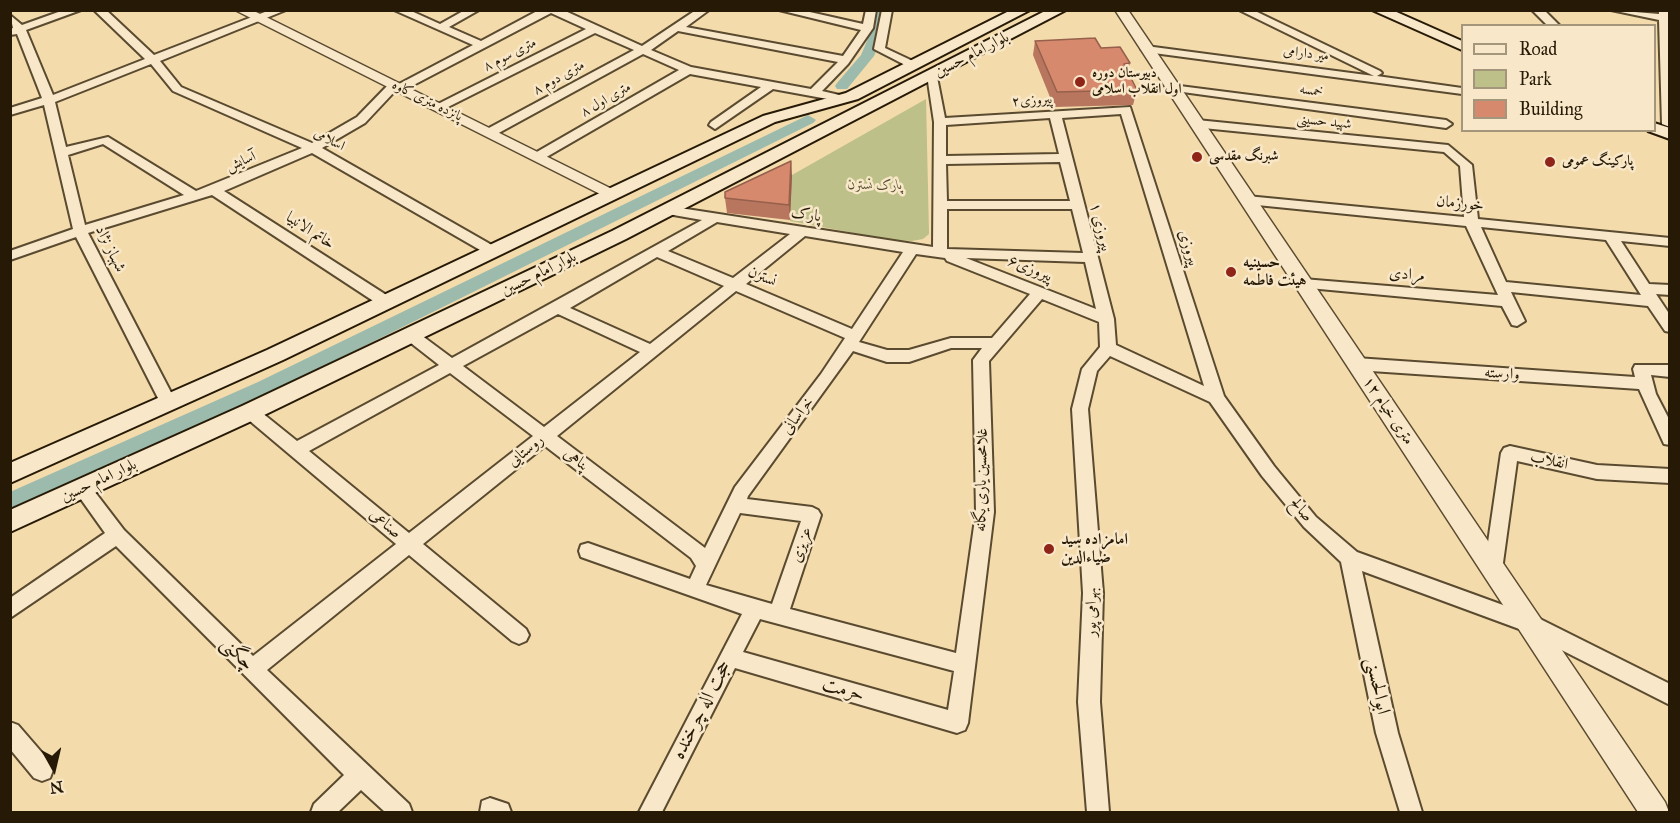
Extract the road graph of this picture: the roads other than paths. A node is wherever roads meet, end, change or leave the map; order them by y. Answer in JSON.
{"nodes":[{"id":1,"x":76,"y":10,"type":"edge"},
{"id":2,"x":99,"y":10,"type":"edge"},
{"id":3,"x":241,"y":10,"type":"edge"},
{"id":4,"x":281,"y":10,"type":"edge"},
{"id":5,"x":399,"y":10,"type":"edge"},
{"id":6,"x":474,"y":10,"type":"edge"},
{"id":7,"x":548,"y":10,"type":"edge"},
{"id":8,"x":553,"y":10,"type":"edge"},
{"id":9,"x":676,"y":10,"type":"edge"},
{"id":10,"x":705,"y":10,"type":"edge"},
{"id":11,"x":784,"y":10,"type":"edge"},
{"id":12,"x":871,"y":10,"type":"edge"},
{"id":13,"x":886,"y":10,"type":"edge"},
{"id":14,"x":1023,"y":10,"type":"edge"},
{"id":15,"x":1059,"y":10,"type":"edge"},
{"id":16,"x":1121,"y":10,"type":"edge"},
{"id":17,"x":1244,"y":10,"type":"edge"},
{"id":18,"x":1379,"y":10,"type":"edge"},
{"id":19,"x":1400,"y":10,"type":"edge"},
{"id":20,"x":1537,"y":10,"type":"edge"},
{"id":21,"x":1616,"y":10,"type":"edge"},
{"id":22,"x":1664,"y":14,"type":"edge"},
{"id":23,"x":694,"y":17,"type":"junction"},
{"id":24,"x":10,"y":18,"type":"edge"},
{"id":25,"x":259,"y":19,"type":"junction"},
{"id":26,"x":1553,"y":24,"type":"edge"},
{"id":27,"x":440,"y":28,"type":"junction"},
{"id":28,"x":677,"y":28,"type":"junction"},
{"id":29,"x":868,"y":28,"type":"junction"},
{"id":30,"x":594,"y":29,"type":"junction"},
{"id":31,"x":15,"y":30,"type":"edge"},
{"id":32,"x":1461,"y":37,"type":"edge"},
{"id":33,"x":482,"y":45,"type":"junction"},
{"id":34,"x":1461,"y":46,"type":"edge"},
{"id":35,"x":1146,"y":49,"type":"junction"},
{"id":36,"x":643,"y":50,"type":"junction"},
{"id":37,"x":153,"y":60,"type":"junction"},
{"id":38,"x":845,"y":60,"type":"junction"},
{"id":39,"x":1668,"y":61,"type":"edge"},
{"id":40,"x":914,"y":65,"type":"junction"},
{"id":41,"x":688,"y":70,"type":"junction"},
{"id":42,"x":931,"y":77,"type":"junction"},
{"id":43,"x":1390,"y":80,"type":"junction"},
{"id":44,"x":771,"y":85,"type":"junction"},
{"id":45,"x":396,"y":86,"type":"junction"},
{"id":46,"x":1172,"y":88,"type":"junction"},
{"id":47,"x":1461,"y":91,"type":"edge"},
{"id":48,"x":844,"y":99,"type":"junction"},
{"id":49,"x":49,"y":100,"type":"junction"},
{"id":50,"x":809,"y":101,"type":"junction"},
{"id":51,"x":440,"y":107,"type":"junction"},
{"id":52,"x":868,"y":109,"type":"junction"},
{"id":53,"x":1126,"y":110,"type":"joint"},
{"id":54,"x":10,"y":112,"type":"edge"},
{"id":55,"x":1055,"y":115,"type":"junction"},
{"id":56,"x":940,"y":122,"type":"junction"},
{"id":57,"x":1197,"y":124,"type":"junction"},
{"id":58,"x":1446,"y":124,"type":"dead end"},
{"id":59,"x":715,"y":125,"type":"dead end"},
{"id":60,"x":1663,"y":126,"type":"edge"},
{"id":61,"x":825,"y":130,"type":"junction"},
{"id":62,"x":491,"y":132,"type":"junction"},
{"id":63,"x":313,"y":148,"type":"junction"},
{"id":64,"x":61,"y":153,"type":"junction"},
{"id":65,"x":539,"y":156,"type":"junction"},
{"id":66,"x":1066,"y":158,"type":"junction"},
{"id":67,"x":940,"y":160,"type":"junction"},
{"id":68,"x":214,"y":190,"type":"junction"},
{"id":69,"x":612,"y":193,"type":"junction"},
{"id":70,"x":195,"y":196,"type":"junction"},
{"id":71,"x":1247,"y":200,"type":"junction"},
{"id":72,"x":940,"y":205,"type":"junction"},
{"id":73,"x":1078,"y":206,"type":"junction"},
{"id":74,"x":667,"y":210,"type":"junction"},
{"id":75,"x":713,"y":219,"type":"junction"},
{"id":76,"x":1470,"y":221,"type":"junction"},
{"id":77,"x":80,"y":231,"type":"junction"},
{"id":78,"x":801,"y":232,"type":"junction"},
{"id":79,"x":1610,"y":236,"type":"junction"},
{"id":80,"x":1670,"y":242,"type":"edge"},
{"id":81,"x":912,"y":249,"type":"junction"},
{"id":82,"x":492,"y":251,"type":"junction"},
{"id":83,"x":656,"y":251,"type":"junction"},
{"id":84,"x":940,"y":253,"type":"junction"},
{"id":85,"x":10,"y":256,"type":"edge"},
{"id":86,"x":1091,"y":258,"type":"junction"},
{"id":87,"x":1303,"y":284,"type":"junction"},
{"id":88,"x":735,"y":285,"type":"junction"},
{"id":89,"x":1500,"y":286,"type":"junction"},
{"id":90,"x":1670,"y":290,"type":"edge"},
{"id":91,"x":1039,"y":293,"type":"junction"},
{"id":92,"x":1648,"y":294,"type":"junction"},
{"id":93,"x":1507,"y":301,"type":"junction"},
{"id":94,"x":386,"y":302,"type":"junction"},
{"id":95,"x":558,"y":308,"type":"junction"},
{"id":96,"x":1106,"y":319,"type":"junction"},
{"id":97,"x":1517,"y":321,"type":"dead end"},
{"id":98,"x":1670,"y":327,"type":"edge"},
{"id":99,"x":412,"y":336,"type":"junction"},
{"id":100,"x":852,"y":341,"type":"junction"},
{"id":101,"x":996,"y":343,"type":"junction"},
{"id":102,"x":1108,"y":348,"type":"junction"},
{"id":103,"x":652,"y":351,"type":"junction"},
{"id":104,"x":1356,"y":364,"type":"junction"},
{"id":105,"x":451,"y":365,"type":"junction"},
{"id":106,"x":1670,"y":371,"type":"edge"},
{"id":107,"x":1647,"y":384,"type":"junction"},
{"id":108,"x":1216,"y":398,"type":"junction"},
{"id":109,"x":169,"y":404,"type":"junction"},
{"id":110,"x":250,"y":412,"type":"junction"},
{"id":111,"x":545,"y":436,"type":"junction"},
{"id":112,"x":1670,"y":439,"type":"edge"},
{"id":113,"x":295,"y":450,"type":"junction"},
{"id":114,"x":10,"y":474,"type":"edge"},
{"id":115,"x":1670,"y":476,"type":"edge"},
{"id":116,"x":82,"y":488,"type":"junction"},
{"id":117,"x":735,"y":505,"type":"junction"},
{"id":118,"x":10,"y":522,"type":"edge"},
{"id":119,"x":117,"y":535,"type":"junction"},
{"id":120,"x":409,"y":544,"type":"junction"},
{"id":121,"x":588,"y":551,"type":"dead end"},
{"id":122,"x":1350,"y":558,"type":"junction"},
{"id":123,"x":706,"y":566,"type":"junction"},
{"id":124,"x":1493,"y":570,"type":"junction"},
{"id":125,"x":695,"y":589,"type":"junction"},
{"id":126,"x":10,"y":609,"type":"edge"},
{"id":127,"x":756,"y":609,"type":"junction"},
{"id":128,"x":778,"y":615,"type":"junction"},
{"id":129,"x":1529,"y":623,"type":"junction"},
{"id":130,"x":519,"y":635,"type":"dead end"},
{"id":131,"x":729,"y":657,"type":"junction"},
{"id":132,"x":965,"y":665,"type":"junction"},
{"id":133,"x":252,"y":669,"type":"junction"},
{"id":134,"x":1670,"y":695,"type":"edge"},
{"id":135,"x":957,"y":723,"type":"joint"},
{"id":136,"x":10,"y":732,"type":"edge"},
{"id":137,"x":42,"y":770,"type":"dead end"},
{"id":138,"x":360,"y":775,"type":"junction"},
{"id":139,"x":322,"y":813,"type":"edge"},
{"id":140,"x":401,"y":813,"type":"edge"},
{"id":141,"x":650,"y":813,"type":"edge"},
{"id":142,"x":1098,"y":813,"type":"edge"},
{"id":143,"x":1411,"y":813,"type":"edge"},
{"id":144,"x":1655,"y":813,"type":"edge"}],
"edges":[{"from":1,"to":31,"type":"street"},
{"from":2,"to":37,"type":"street","name":"اسلامی"},
{"from":3,"to":25,"type":"street","name":"پانزده متری کاوه"},
{"from":4,"to":25,"type":"street"},
{"from":5,"to":27,"type":"street"},
{"from":6,"to":27,"type":"street"},
{"from":7,"to":33,"type":"street"},
{"from":8,"to":30,"type":"street"},
{"from":9,"to":23,"type":"street"},
{"from":10,"to":23,"type":"street","name":"۸ متری دوم"},
{"from":11,"to":29,"type":"street"},
{"from":12,"to":29,"type":"street"},
{"from":13,"to":40,"type":"street"},
{"from":14,"to":40,"type":"main road","name":"بلوار امام حسین"},
{"from":15,"to":42,"type":"main road","name":"بلوار امام حسین"},
{"from":16,"to":35,"type":"street","name":"۱۲ متری خیام"},
{"from":17,"to":43,"type":"street"},
{"from":18,"to":34,"type":"main road"},
{"from":19,"to":32,"type":"main road"},
{"from":20,"to":26,"type":"street"},
{"from":21,"to":22,"type":"street"},
{"from":22,"to":39,"type":"street"},
{"from":23,"to":28,"type":"street","name":"۸ متری دوم"},
{"from":24,"to":31,"type":"street"},
{"from":25,"to":37,"type":"street"},
{"from":25,"to":45,"type":"street","name":"پانزده متری کاوه"},
{"from":27,"to":33,"type":"street"},
{"from":28,"to":36,"type":"street","name":"۸ متری دوم"},
{"from":28,"to":38,"type":"street"},
{"from":29,"to":38,"type":"street"},
{"from":30,"to":36,"type":"street"},
{"from":30,"to":51,"type":"street","name":"۸ متری سوم"},
{"from":31,"to":49,"type":"street","name":"شهباز نژاد"},
{"from":33,"to":45,"type":"street"},
{"from":35,"to":43,"type":"street","name":"میر دارامی"},
{"from":35,"to":46,"type":"street","name":"۱۲ متری خیام"},
{"from":36,"to":41,"type":"street"},
{"from":36,"to":62,"type":"street","name":"۸ متری دوم"},
{"from":37,"to":49,"type":"street"},
{"from":37,"to":63,"type":"street","name":"اسلامی"},
{"from":38,"to":50,"type":"street"},
{"from":39,"to":60,"type":"street"},
{"from":40,"to":48,"type":"main road","name":"بلوار امام حسین"},
{"from":41,"to":44,"type":"street"},
{"from":41,"to":65,"type":"street","name":"۸ متری اول"},
{"from":42,"to":52,"type":"main road","name":"بلوار امام حسین"},
{"from":42,"to":56,"type":"street"},
{"from":43,"to":47,"type":"street","name":"میر دارامی"},
{"from":44,"to":50,"type":"street"},
{"from":44,"to":59,"type":"street"},
{"from":45,"to":51,"type":"street","name":"پانزده متری کاوه"},
{"from":45,"to":63,"type":"street","name":"آسایش"},
{"from":46,"to":57,"type":"street","name":"۱۲ متری خیام"},
{"from":46,"to":58,"type":"street","name":"خمسه"},
{"from":48,"to":50,"type":"main road","name":"بلوار امام حسین"},
{"from":48,"to":52,"type":"main road"},
{"from":49,"to":54,"type":"street"},
{"from":49,"to":64,"type":"street","name":"شهباز نژاد"},
{"from":50,"to":61,"type":"main road"},
{"from":50,"to":69,"type":"main road","name":"بلوار امام حسین"},
{"from":51,"to":62,"type":"street","name":"پانزده متری کاوه"},
{"from":52,"to":61,"type":"main road","name":"بلوار امام حسین"},
{"from":53,"to":55,"type":"street","name":"پیروزی۲"},
{"from":53,"to":108,"type":"street","name":"پیروزی"},
{"from":55,"to":56,"type":"street","name":"پیروزی۲"},
{"from":55,"to":66,"type":"street","name":"پیروزی ۱"},
{"from":56,"to":67,"type":"street"},
{"from":57,"to":71,"type":"street","name":"۱۲ متری خیام"},
{"from":57,"to":76,"type":"street","name":"شهید حسینی"},
{"from":61,"to":74,"type":"main road","name":"بلوار امام حسین"},
{"from":62,"to":65,"type":"street","name":"پانزده متری کاوه"},
{"from":63,"to":68,"type":"street","name":"آسایش"},
{"from":63,"to":82,"type":"street","name":"اسلامی"},
{"from":64,"to":70,"type":"street"},
{"from":64,"to":77,"type":"street","name":"شهباز نژاد"},
{"from":65,"to":69,"type":"street","name":"پانزده متری کاوه"},
{"from":66,"to":67,"type":"street"},
{"from":66,"to":73,"type":"street","name":"پیروزی ۱"},
{"from":67,"to":72,"type":"street"},
{"from":68,"to":70,"type":"street","name":"آسایش"},
{"from":68,"to":94,"type":"street","name":"خاتم الانبیا"},
{"from":69,"to":82,"type":"main road","name":"بلوار امام حسین"},
{"from":70,"to":77,"type":"street","name":"آسایش"},
{"from":71,"to":76,"type":"street","name":"خورزمان"},
{"from":71,"to":87,"type":"street","name":"۱۲ متری خیام"},
{"from":72,"to":73,"type":"street"},
{"from":72,"to":84,"type":"street"},
{"from":73,"to":86,"type":"street","name":"پیروزی ۱"},
{"from":74,"to":75,"type":"street","name":"پارک"},
{"from":74,"to":99,"type":"main road","name":"بلوار امام حسین"},
{"from":75,"to":78,"type":"street","name":"پارک"},
{"from":75,"to":83,"type":"street"},
{"from":76,"to":79,"type":"street","name":"خورزمان"},
{"from":76,"to":89,"type":"street"},
{"from":77,"to":85,"type":"street","name":"آسایش"},
{"from":77,"to":109,"type":"street","name":"شهباز نژاد"},
{"from":78,"to":81,"type":"street","name":"پارک"},
{"from":78,"to":88,"type":"street","name":"روستایی"},
{"from":79,"to":80,"type":"street","name":"خورزمان"},
{"from":79,"to":92,"type":"street"},
{"from":81,"to":84,"type":"street","name":"پارک"},
{"from":81,"to":100,"type":"street","name":"خراسانی"},
{"from":82,"to":94,"type":"main road","name":"بلوار امام حسین"},
{"from":83,"to":88,"type":"street","name":"نسترن"},
{"from":83,"to":95,"type":"street"},
{"from":84,"to":86,"type":"street"},
{"from":84,"to":91,"type":"street","name":"پیروزی۶"},
{"from":86,"to":96,"type":"street","name":"پیروزی ۱"},
{"from":87,"to":93,"type":"street","name":"مرادی"},
{"from":87,"to":104,"type":"street","name":"۱۲ متری خیام"},
{"from":88,"to":100,"type":"street","name":"نسترن"},
{"from":88,"to":103,"type":"street","name":"روستایی"},
{"from":89,"to":92,"type":"street"},
{"from":89,"to":93,"type":"street"},
{"from":90,"to":92,"type":"street"},
{"from":91,"to":96,"type":"street","name":"پیروزی۶"},
{"from":91,"to":101,"type":"street","name":"غلامحسین یاری یگانه"},
{"from":92,"to":98,"type":"street"},
{"from":93,"to":97,"type":"street"},
{"from":94,"to":109,"type":"main road","name":"بلوار امام حسین"},
{"from":95,"to":103,"type":"street"},
{"from":95,"to":105,"type":"street"},
{"from":96,"to":102,"type":"street","name":"پیروزی ۱"},
{"from":99,"to":105,"type":"street","name":"پناهی"},
{"from":99,"to":110,"type":"main road","name":"بلوار امام حسین"},
{"from":100,"to":101,"type":"street","name":"نسترن"},
{"from":100,"to":117,"type":"street","name":"خراسانی"},
{"from":101,"to":132,"type":"street","name":"غلامحسین یاری یگانه"},
{"from":102,"to":108,"type":"street","name":"صالح"},
{"from":102,"to":142,"type":"street","name":"بهرامی پور"},
{"from":103,"to":111,"type":"street","name":"روستایی"},
{"from":104,"to":107,"type":"street","name":"وارسته"},
{"from":104,"to":124,"type":"street","name":"۱۲ متری خیام"},
{"from":105,"to":111,"type":"street","name":"پناهی"},
{"from":105,"to":113,"type":"street"},
{"from":106,"to":107,"type":"street"},
{"from":107,"to":112,"type":"street"},
{"from":108,"to":122,"type":"street","name":"صالح"},
{"from":109,"to":114,"type":"main road","name":"بلوار امام حسین"},
{"from":110,"to":113,"type":"street","name":"صناعی"},
{"from":110,"to":116,"type":"main road","name":"بلوار امام حسین"},
{"from":111,"to":120,"type":"street","name":"روستایی"},
{"from":111,"to":123,"type":"street","name":"پناهی"},
{"from":113,"to":120,"type":"street","name":"صناعی"},
{"from":115,"to":124,"type":"street","name":"انقلاب"},
{"from":116,"to":118,"type":"main road","name":"بلوار امام حسین"},
{"from":116,"to":119,"type":"street","name":"چگنی"},
{"from":117,"to":123,"type":"street","name":"خراسانی"},
{"from":117,"to":128,"type":"street","name":"عزیزی"},
{"from":119,"to":126,"type":"street"},
{"from":119,"to":133,"type":"street","name":"چگنی"},
{"from":120,"to":130,"type":"street","name":"صناعی"},
{"from":120,"to":133,"type":"street","name":"روستایی"},
{"from":121,"to":125,"type":"street"},
{"from":122,"to":129,"type":"street","name":"صالح"},
{"from":122,"to":143,"type":"street","name":"ابوالحسنی"},
{"from":123,"to":125,"type":"street","name":"خراسانی"},
{"from":124,"to":129,"type":"street","name":"۱۲ متری خیام"},
{"from":125,"to":127,"type":"street"},
{"from":127,"to":128,"type":"street"},
{"from":127,"to":131,"type":"street","name":"حجت اله چرخنده"},
{"from":128,"to":132,"type":"street"},
{"from":129,"to":134,"type":"street","name":"صالح"},
{"from":129,"to":144,"type":"street","name":"۱۲ متری خیام"},
{"from":131,"to":135,"type":"street","name":"حرمت"},
{"from":131,"to":141,"type":"street","name":"حجت اله چرخنده"},
{"from":132,"to":135,"type":"street","name":"غلامحسین یاری یگانه"},
{"from":133,"to":138,"type":"street","name":"چگنی"},
{"from":136,"to":137,"type":"street"},
{"from":138,"to":139,"type":"street"},
{"from":138,"to":140,"type":"street","name":"چگنی"}]}
